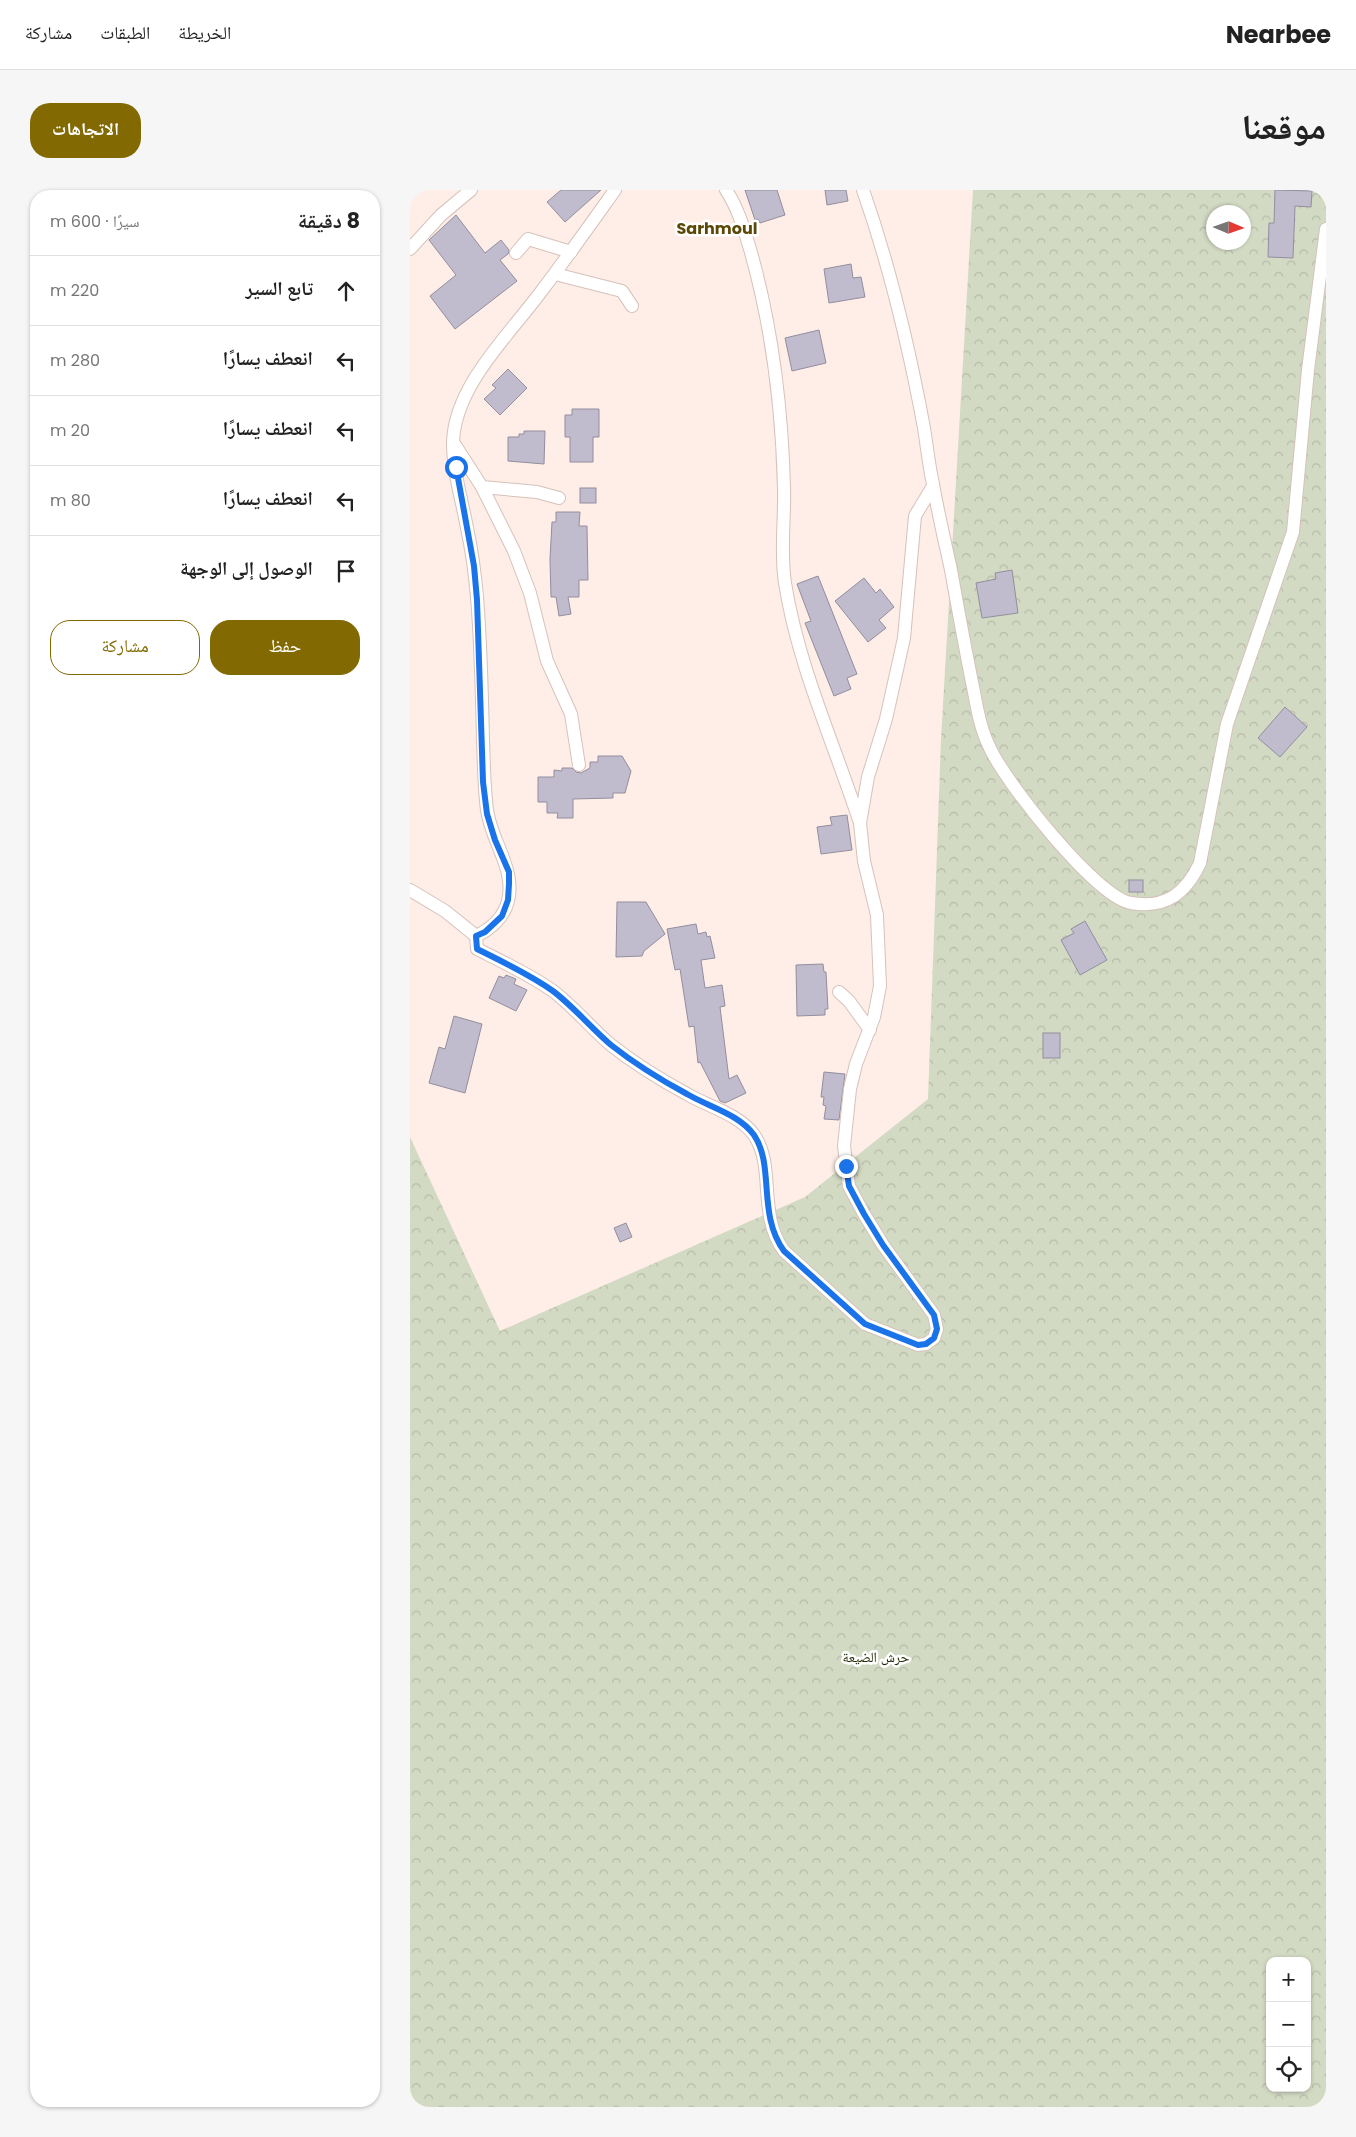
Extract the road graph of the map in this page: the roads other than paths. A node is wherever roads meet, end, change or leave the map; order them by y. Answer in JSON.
{"nodes":[{"id":1,"x":471,"y":190,"type":"edge"},
{"id":2,"x":615,"y":190,"type":"edge"},
{"id":3,"x":726,"y":190,"type":"edge"},
{"id":4,"x":863,"y":190,"type":"edge"},
{"id":5,"x":1326,"y":228,"type":"edge"},
{"id":6,"x":410,"y":249,"type":"edge"},
{"id":7,"x":570,"y":252,"type":"junction"},
{"id":8,"x":516,"y":253,"type":"dead end"},
{"id":9,"x":555,"y":274,"type":"junction"},
{"id":10,"x":632,"y":306,"type":"dead end"},
{"id":11,"x":453,"y":443,"type":"junction"},
{"id":12,"x":933,"y":486,"type":"junction"},
{"id":13,"x":482,"y":487,"type":"junction"},
{"id":14,"x":559,"y":498,"type":"dead end"},
{"id":15,"x":579,"y":765,"type":"dead end"},
{"id":16,"x":860,"y":823,"type":"junction"},
{"id":17,"x":410,"y":890,"type":"edge"},
{"id":18,"x":476,"y":936,"type":"junction"},
{"id":19,"x":840,"y":992,"type":"dead end"},
{"id":20,"x":870,"y":1030,"type":"junction"}],
"edges":[{"from":1,"to":6,"type":"street"},
{"from":2,"to":7,"type":"street"},
{"from":3,"to":16,"type":"street"},
{"from":4,"to":12,"type":"street"},
{"from":5,"to":12,"type":"street"},
{"from":7,"to":8,"type":"street"},
{"from":7,"to":9,"type":"street"},
{"from":9,"to":10,"type":"street"},
{"from":9,"to":11,"type":"street"},
{"from":11,"to":13,"type":"street"},
{"from":11,"to":18,"type":"street"},
{"from":12,"to":16,"type":"street"},
{"from":13,"to":14,"type":"street"},
{"from":13,"to":15,"type":"street"},
{"from":16,"to":20,"type":"street"},
{"from":17,"to":18,"type":"street"},
{"from":18,"to":20,"type":"street"},
{"from":19,"to":20,"type":"street"}]}
